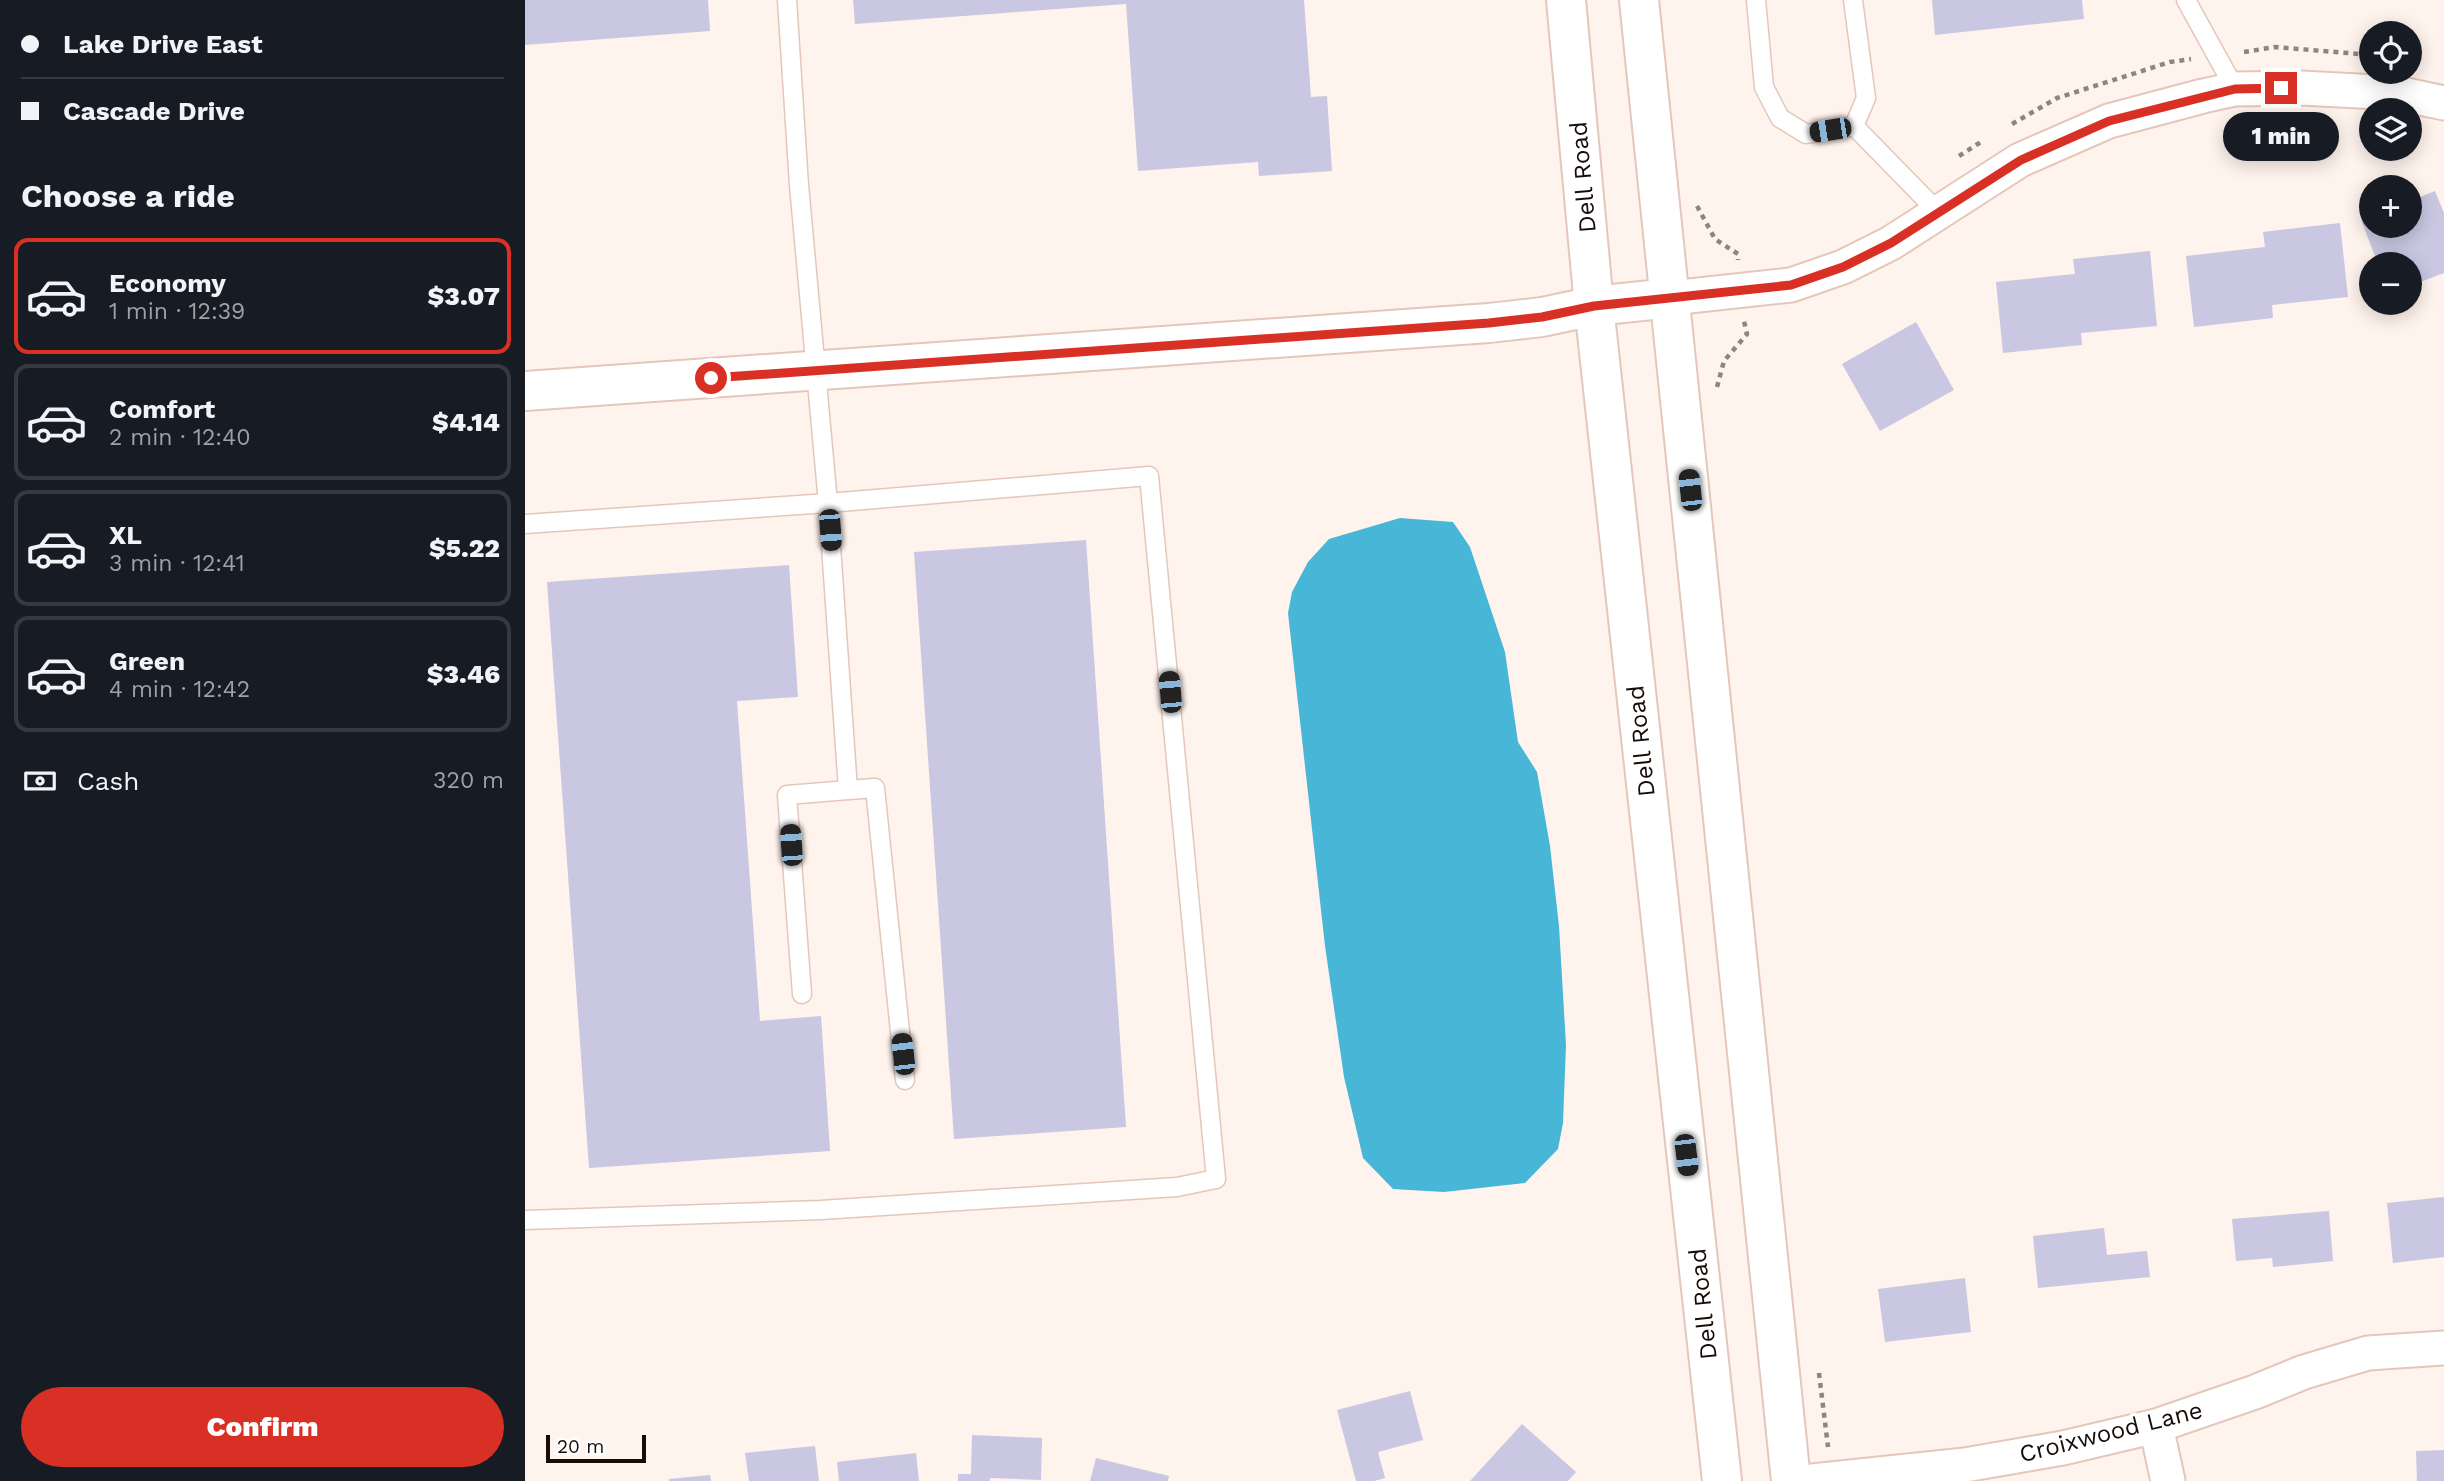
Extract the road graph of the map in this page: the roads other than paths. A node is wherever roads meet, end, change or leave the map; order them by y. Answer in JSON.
{"nodes":[{"id":1,"x":787,"y":0,"type":"edge"},
{"id":2,"x":1566,"y":0,"type":"edge"},
{"id":3,"x":1639,"y":0,"type":"edge"},
{"id":4,"x":1756,"y":0,"type":"edge"},
{"id":5,"x":1853,"y":0,"type":"edge"},
{"id":6,"x":2186,"y":0,"type":"edge"},
{"id":7,"x":2235,"y":89,"type":"junction"},
{"id":8,"x":2444,"y":103,"type":"edge"},
{"id":9,"x":1854,"y":126,"type":"junction"},
{"id":10,"x":1939,"y":212,"type":"junction"},
{"id":11,"x":1671,"y":298,"type":"junction"},
{"id":12,"x":1594,"y":306,"type":"junction"},
{"id":13,"x":817,"y":371,"type":"junction"},
{"id":14,"x":525,"y":391,"type":"edge"},
{"id":15,"x":828,"y":503,"type":"junction"},
{"id":16,"x":525,"y":524,"type":"edge"},
{"id":17,"x":848,"y":790,"type":"junction"},
{"id":18,"x":802,"y":994,"type":"dead end"},
{"id":19,"x":905,"y":1080,"type":"dead end"},
{"id":20,"x":525,"y":1220,"type":"edge"},
{"id":21,"x":2444,"y":1349,"type":"edge"},
{"id":22,"x":2156,"y":1426,"type":"junction"},
{"id":23,"x":1722,"y":1481,"type":"edge"},
{"id":24,"x":1791,"y":1481,"type":"edge"},
{"id":25,"x":1812,"y":1481,"type":"edge"},
{"id":26,"x":2168,"y":1481,"type":"edge"}],
"edges":[{"from":1,"to":13,"type":"lane"},
{"from":2,"to":12,"type":"main road","name":"Dell Road"},
{"from":3,"to":11,"type":"main road"},
{"from":4,"to":9,"type":"lane"},
{"from":5,"to":9,"type":"lane"},
{"from":6,"to":7,"type":"lane"},
{"from":7,"to":8,"type":"street"},
{"from":7,"to":10,"type":"street"},
{"from":9,"to":10,"type":"lane"},
{"from":10,"to":11,"type":"street"},
{"from":11,"to":12,"type":"main road"},
{"from":11,"to":24,"type":"main road"},
{"from":12,"to":13,"type":"main road"},
{"from":12,"to":23,"type":"main road","name":"Dell Road"},
{"from":13,"to":14,"type":"main road"},
{"from":13,"to":15,"type":"lane"},
{"from":15,"to":16,"type":"lane"},
{"from":15,"to":17,"type":"lane"},
{"from":15,"to":20,"type":"lane"},
{"from":17,"to":18,"type":"lane"},
{"from":17,"to":19,"type":"lane"},
{"from":21,"to":22,"type":"street","name":"Croixwood Lane"},
{"from":22,"to":25,"type":"street","name":"Croixwood Lane"},
{"from":22,"to":26,"type":"street"}]}
